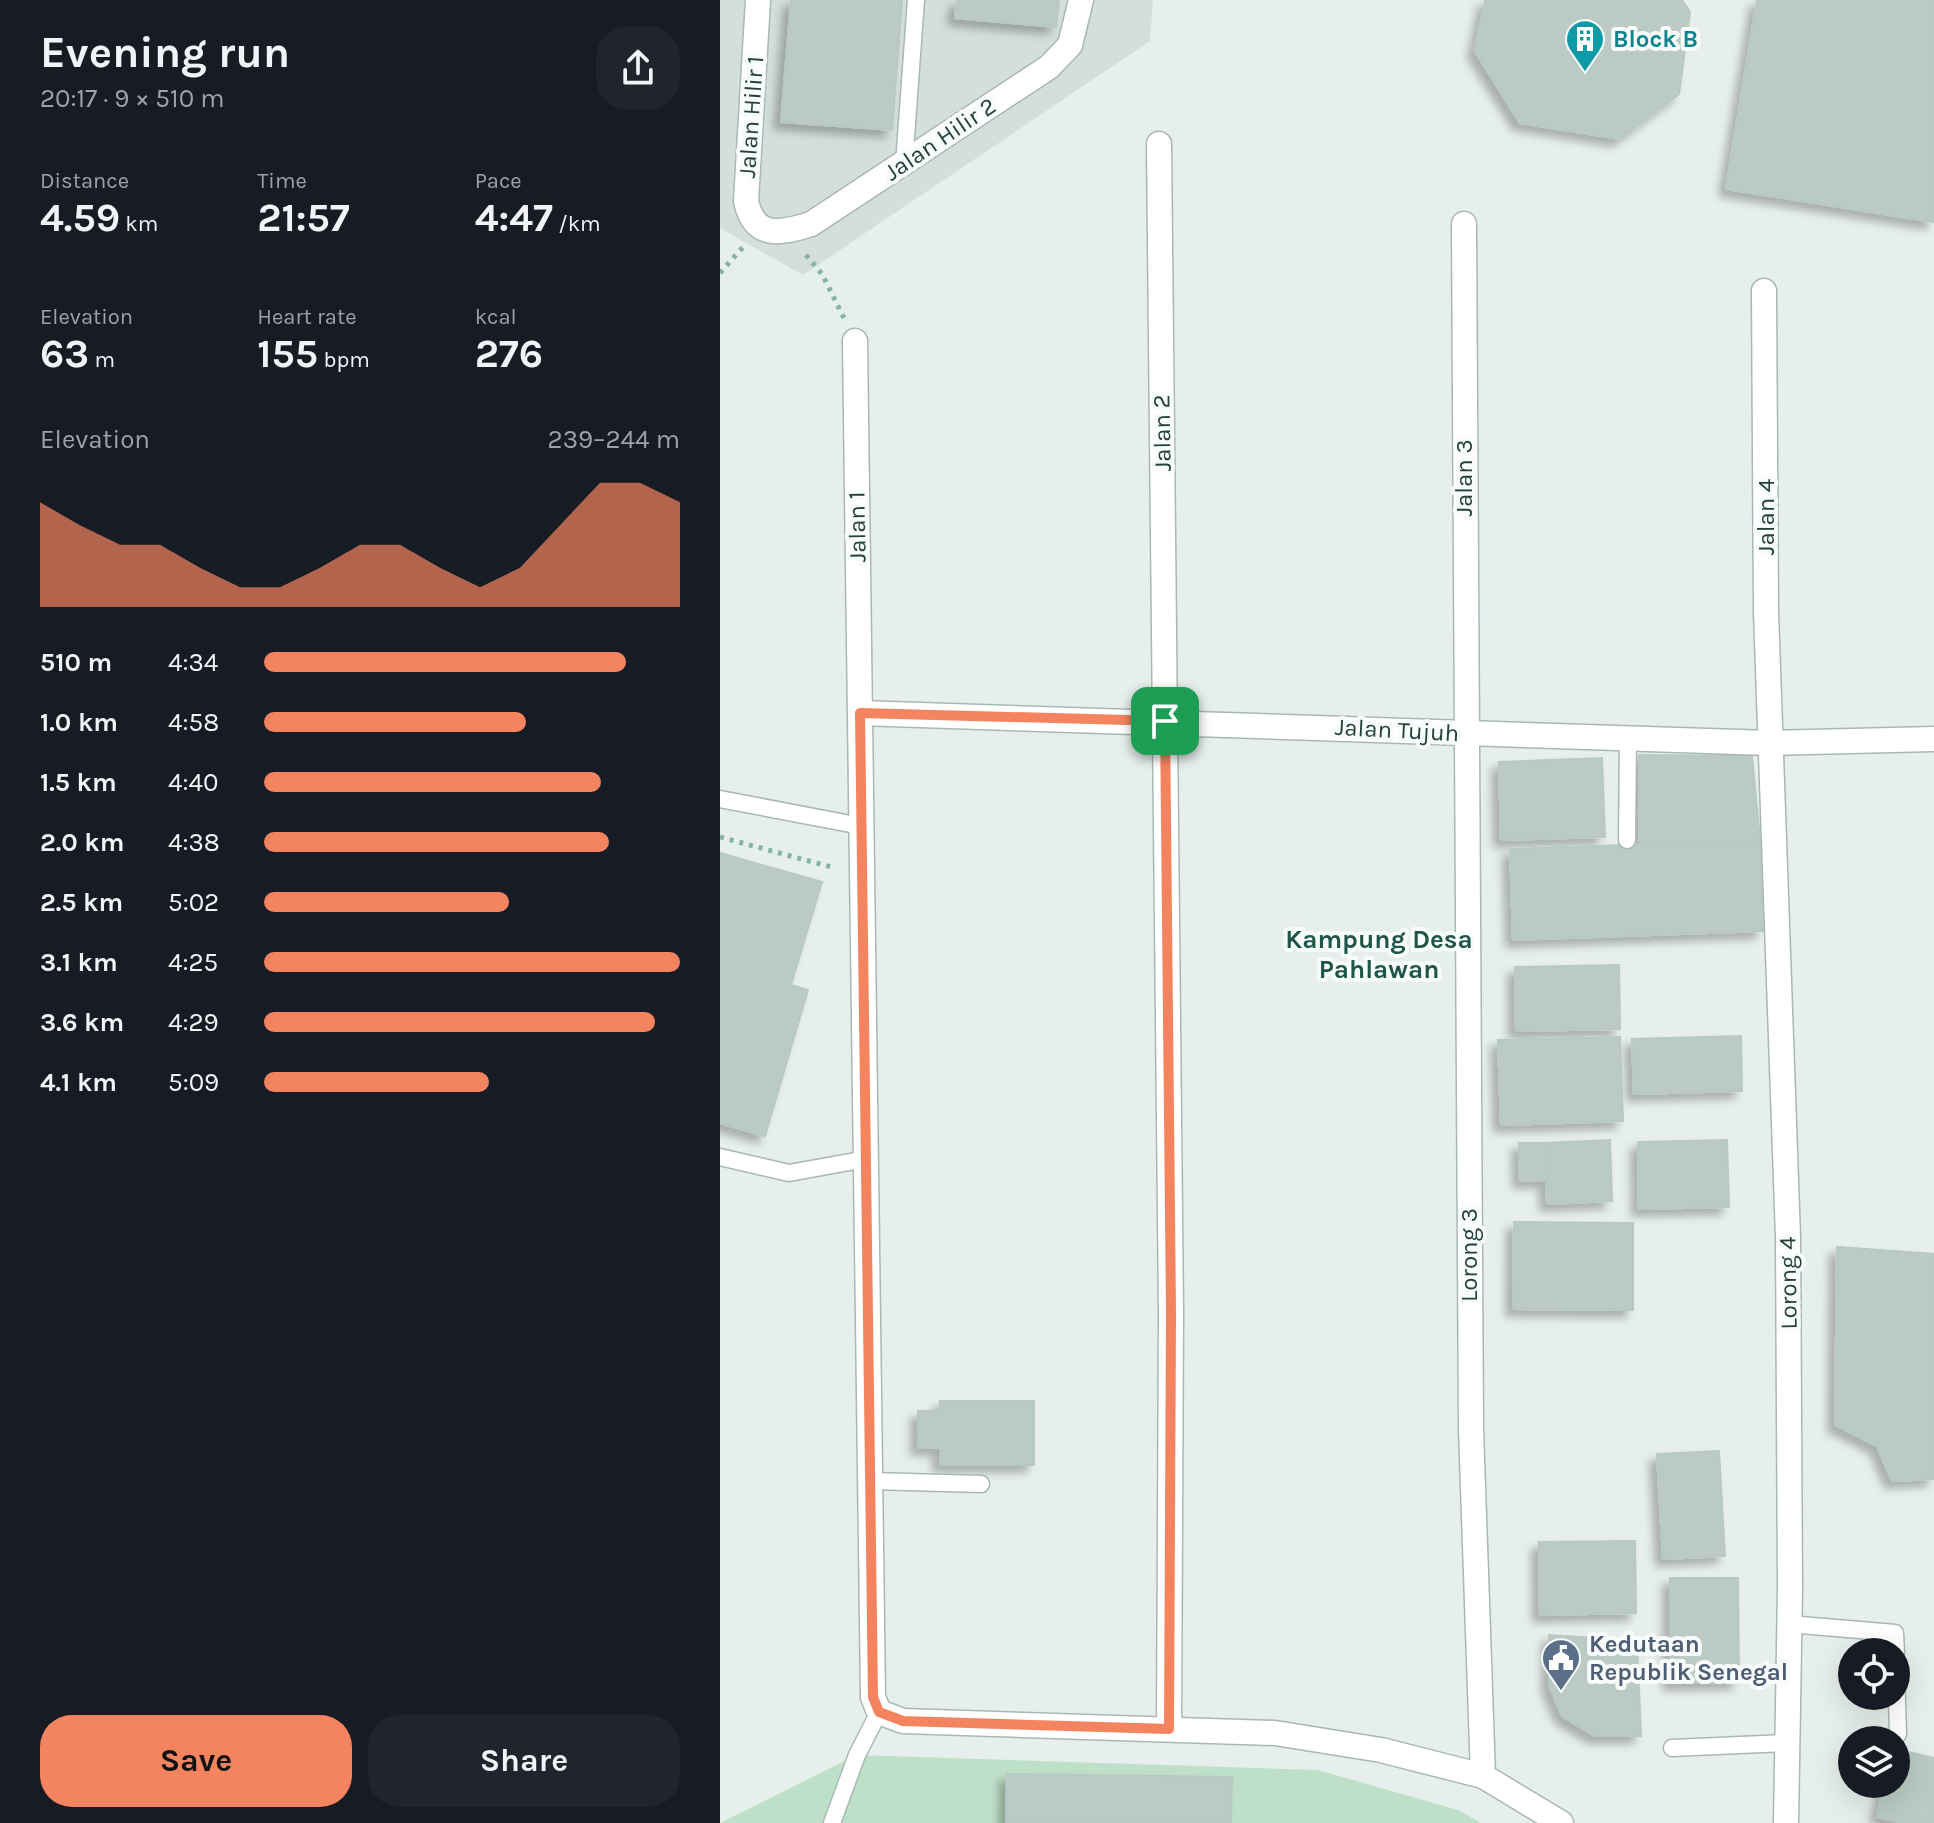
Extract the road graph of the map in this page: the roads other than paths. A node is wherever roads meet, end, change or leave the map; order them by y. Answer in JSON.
{"nodes":[{"id":1,"x":758,"y":0,"type":"edge"},
{"id":2,"x":916,"y":0,"type":"edge"},
{"id":3,"x":1081,"y":0,"type":"edge"},
{"id":4,"x":1159,"y":144,"type":"dead end"},
{"id":5,"x":904,"y":164,"type":"junction"},
{"id":6,"x":1464,"y":224,"type":"dead end"},
{"id":7,"x":787,"y":232,"type":"joint"},
{"id":8,"x":1764,"y":291,"type":"dead end"},
{"id":9,"x":855,"y":341,"type":"road end"},
{"id":10,"x":860,"y":713,"type":"junction"},
{"id":11,"x":1165,"y":721,"type":"junction"},
{"id":12,"x":1465,"y":733,"type":"junction"},
{"id":13,"x":1628,"y":738,"type":"junction"},
{"id":14,"x":1934,"y":739,"type":"edge"},
{"id":15,"x":1770,"y":743,"type":"junction"},
{"id":16,"x":720,"y":799,"type":"edge"},
{"id":17,"x":861,"y":826,"type":"junction"},
{"id":18,"x":1627,"y":840,"type":"dead end"},
{"id":19,"x":720,"y":1157,"type":"edge"},
{"id":20,"x":866,"y":1159,"type":"junction"},
{"id":21,"x":871,"y":1481,"type":"junction"},
{"id":22,"x":981,"y":1484,"type":"dead end"},
{"id":23,"x":1789,"y":1624,"type":"junction"},
{"id":24,"x":1895,"y":1638,"type":"edge"},
{"id":25,"x":879,"y":1712,"type":"junction"},
{"id":26,"x":1169,"y":1729,"type":"junction"},
{"id":27,"x":1787,"y":1743,"type":"junction"},
{"id":28,"x":1672,"y":1748,"type":"dead end"},
{"id":29,"x":1483,"y":1776,"type":"junction"},
{"id":30,"x":832,"y":1823,"type":"edge"},
{"id":31,"x":1561,"y":1823,"type":"edge"},
{"id":32,"x":1786,"y":1823,"type":"edge"}],
"edges":[{"from":1,"to":7,"type":"street","name":"Jalan Hilir 1"},
{"from":2,"to":5,"type":"lane"},
{"from":3,"to":5,"type":"street","name":"Jalan Hilir 2"},
{"from":4,"to":11,"type":"street","name":"Jalan 2"},
{"from":5,"to":7,"type":"street","name":"Jalan Hilir 2"},
{"from":6,"to":12,"type":"street","name":"Jalan 3"},
{"from":8,"to":15,"type":"street","name":"Jalan 4"},
{"from":9,"to":10,"type":"street","name":"Jalan 1"},
{"from":10,"to":11,"type":"street","name":"Jalan Tujuh"},
{"from":10,"to":17,"type":"street","name":"Jalan 1"},
{"from":11,"to":12,"type":"street","name":"Jalan Tujuh"},
{"from":11,"to":26,"type":"street","name":"Jalan 2"},
{"from":12,"to":13,"type":"street","name":"Jalan Tujuh"},
{"from":12,"to":29,"type":"street","name":"Lorong 3"},
{"from":13,"to":15,"type":"street","name":"Jalan Tujuh"},
{"from":13,"to":18,"type":"lane"},
{"from":14,"to":15,"type":"street","name":"Jalan Tujuh"},
{"from":15,"to":23,"type":"street","name":"Lorong 4"},
{"from":16,"to":17,"type":"lane"},
{"from":17,"to":20,"type":"street","name":"Jalan 1"},
{"from":19,"to":20,"type":"lane"},
{"from":20,"to":21,"type":"street","name":"Jalan 1"},
{"from":21,"to":22,"type":"lane"},
{"from":21,"to":25,"type":"street","name":"Jalan 1"},
{"from":23,"to":24,"type":"lane"},
{"from":23,"to":27,"type":"street","name":"Lorong 4"},
{"from":25,"to":26,"type":"street"},
{"from":25,"to":30,"type":"lane"},
{"from":26,"to":29,"type":"street"},
{"from":27,"to":28,"type":"lane"},
{"from":27,"to":32,"type":"street","name":"Lorong 4"},
{"from":29,"to":31,"type":"street"}]}
